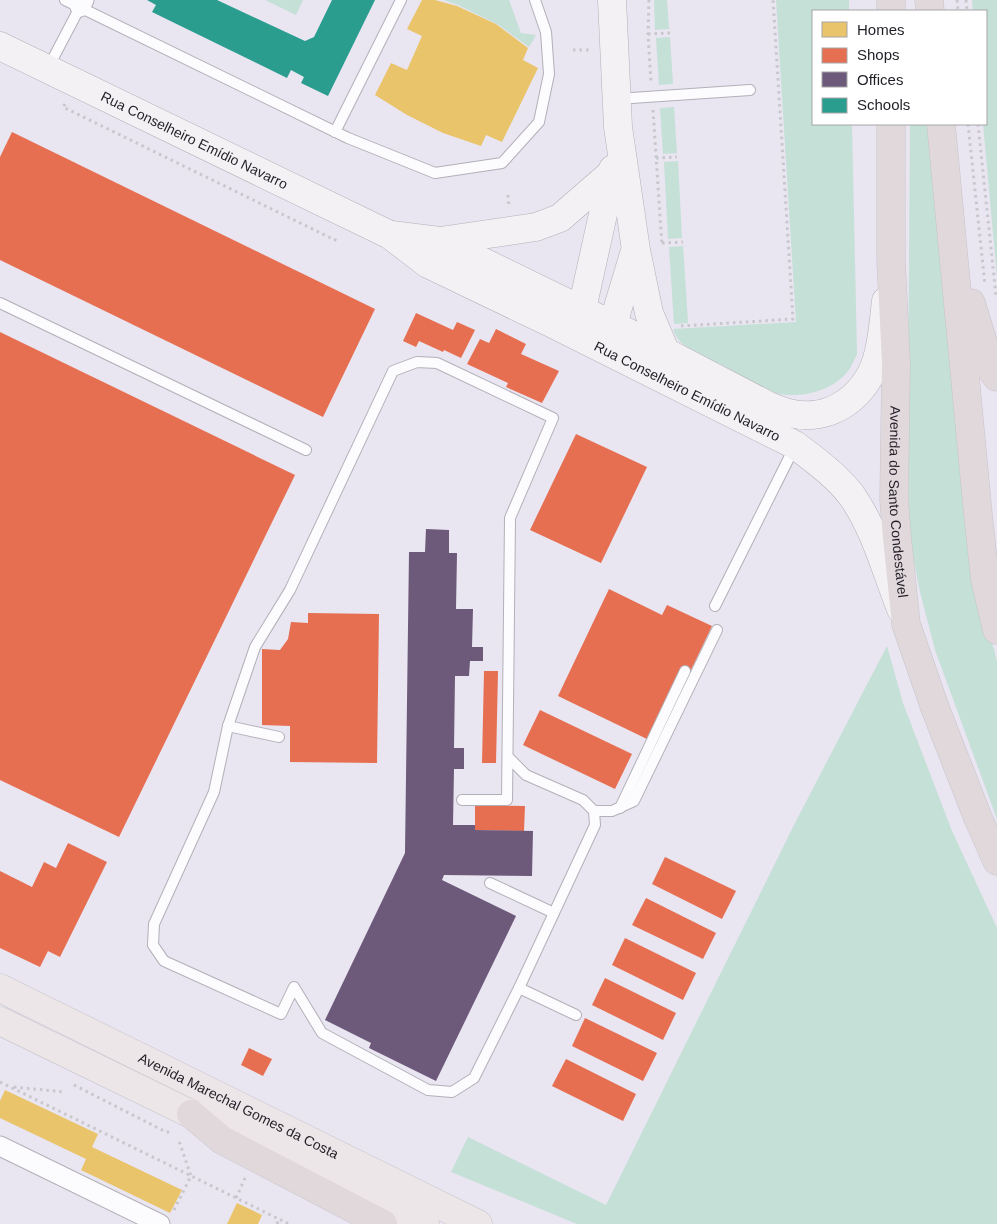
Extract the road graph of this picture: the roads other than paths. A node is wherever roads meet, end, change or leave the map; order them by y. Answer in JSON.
{"nodes":[{"id":1,"x":401,"y":0,"type":"edge"},
{"id":2,"x":535,"y":0,"type":"edge"},
{"id":3,"x":612,"y":0,"type":"edge"},
{"id":4,"x":77,"y":2,"type":"edge"},
{"id":5,"x":0,"y":46,"type":"edge"},
{"id":6,"x":47,"y":69,"type":"junction"},
{"id":7,"x":750,"y":90,"type":"dead end"},
{"id":8,"x":616,"y":99,"type":"junction"},
{"id":9,"x":891,"y":125,"type":"edge"},
{"id":10,"x":941,"y":125,"type":"edge"},
{"id":11,"x":618,"y":127,"type":"junction"},
{"id":12,"x":335,"y":132,"type":"junction"},
{"id":13,"x":613,"y":172,"type":"junction"},
{"id":14,"x":951,"y":227,"type":"junction"},
{"id":15,"x":390,"y":235,"type":"junction"},
{"id":16,"x":440,"y":241,"type":"junction"},
{"id":17,"x":636,"y":250,"type":"junction"},
{"id":18,"x":892,"y":260,"type":"junction"},
{"id":19,"x":0,"y":303,"type":"edge"},
{"id":20,"x":582,"y":309,"type":"junction"},
{"id":21,"x":613,"y":324,"type":"junction"},
{"id":22,"x":588,"y":342,"type":"junction"},
{"id":23,"x":666,"y":351,"type":"junction"},
{"id":24,"x":997,"y":377,"type":"edge"},
{"id":25,"x":795,"y":445,"type":"junction"},
{"id":26,"x":306,"y":450,"type":"dead end"},
{"id":27,"x":997,"y":537,"type":"edge"},
{"id":28,"x":985,"y":579,"type":"junction"},
{"id":29,"x":715,"y":606,"type":"dead end"},
{"id":30,"x":906,"y":624,"type":"junction"},
{"id":31,"x":717,"y":630,"type":"dead end"},
{"id":32,"x":997,"y":630,"type":"edge"},
{"id":33,"x":685,"y":671,"type":"dead end"},
{"id":34,"x":228,"y":726,"type":"junction"},
{"id":35,"x":279,"y":737,"type":"dead end"},
{"id":36,"x":508,"y":757,"type":"junction"},
{"id":37,"x":462,"y":800,"type":"dead end"},
{"id":38,"x":620,"y":808,"type":"junction"},
{"id":39,"x":594,"y":811,"type":"junction"},
{"id":40,"x":997,"y":861,"type":"edge"},
{"id":41,"x":490,"y":883,"type":"dead end"},
{"id":42,"x":554,"y":913,"type":"junction"},
{"id":43,"x":0,"y":988,"type":"edge"},
{"id":44,"x":519,"y":988,"type":"junction"},
{"id":45,"x":576,"y":1015,"type":"dead end"},
{"id":46,"x":0,"y":1021,"type":"edge"},
{"id":47,"x":191,"y":1114,"type":"junction"},
{"id":48,"x":0,"y":1146,"type":"edge"},
{"id":49,"x":426,"y":1211,"type":"edge"},
{"id":50,"x":166,"y":1220,"type":"edge"},
{"id":51,"x":383,"y":1224,"type":"edge"},
{"id":52,"x":478,"y":1224,"type":"edge"},
{"id":53,"x":499,"y":1224,"type":"edge"}],
"edges":[{"from":1,"to":12,"type":"lane"},
{"from":2,"to":12,"type":"lane"},
{"from":3,"to":8,"type":"street"},
{"from":4,"to":6,"type":"lane"},
{"from":4,"to":12,"type":"lane"},
{"from":5,"to":6,"type":"street","name":"Rua Conselheiro Emídio Navarro"},
{"from":6,"to":15,"type":"street","name":"Rua Conselheiro Emídio Navarro"},
{"from":7,"to":8,"type":"lane"},
{"from":8,"to":11,"type":"street"},
{"from":9,"to":18,"type":"highway","name":"Avenida do Santo Condestável"},
{"from":10,"to":14,"type":"highway"},
{"from":11,"to":13,"type":"street"},
{"from":11,"to":17,"type":"street"},
{"from":13,"to":16,"type":"street"},
{"from":13,"to":20,"type":"street"},
{"from":14,"to":24,"type":"highway"},
{"from":14,"to":28,"type":"highway"},
{"from":15,"to":16,"type":"street","name":"Rua Conselheiro Emídio Navarro"},
{"from":15,"to":22,"type":"street","name":"Rua Conselheiro Emídio Navarro"},
{"from":16,"to":20,"type":"street","name":"Rua Conselheiro Emídio Navarro"},
{"from":17,"to":21,"type":"street"},
{"from":17,"to":23,"type":"street"},
{"from":18,"to":23,"type":"street","name":"Rua Conselheiro Emídio Navarro"},
{"from":18,"to":30,"type":"highway","name":"Avenida do Santo Condestável"},
{"from":19,"to":26,"type":"lane"},
{"from":20,"to":21,"type":"street","name":"Rua Conselheiro Emídio Navarro"},
{"from":20,"to":22,"type":"lane"},
{"from":21,"to":22,"type":"lane"},
{"from":21,"to":23,"type":"street","name":"Rua Conselheiro Emídio Navarro"},
{"from":22,"to":25,"type":"street","name":"Rua Conselheiro Emídio Navarro"},
{"from":25,"to":29,"type":"lane"},
{"from":25,"to":30,"type":"street","name":"Rua Conselheiro Emídio Navarro"},
{"from":27,"to":28,"type":"highway"},
{"from":28,"to":32,"type":"highway"},
{"from":30,"to":40,"type":"highway","name":"Avenida do Santo Condestável"},
{"from":31,"to":38,"type":"lane"},
{"from":33,"to":38,"type":"lane"},
{"from":34,"to":35,"type":"lane"},
{"from":34,"to":36,"type":"lane"},
{"from":34,"to":44,"type":"lane"},
{"from":36,"to":37,"type":"lane"},
{"from":36,"to":39,"type":"lane"},
{"from":38,"to":39,"type":"lane"},
{"from":39,"to":42,"type":"lane"},
{"from":41,"to":42,"type":"lane"},
{"from":42,"to":44,"type":"lane"},
{"from":43,"to":49,"type":"main road","name":"Avenida Marechal Gomes da Costa"},
{"from":44,"to":45,"type":"lane"},
{"from":46,"to":47,"type":"main road","name":"Avenida Marechal Gomes da Costa"},
{"from":47,"to":49,"type":"main road","name":"Avenida Marechal Gomes da Costa"},
{"from":47,"to":51,"type":"highway"},
{"from":48,"to":50,"type":"street"},
{"from":49,"to":52,"type":"main road","name":"Avenida Marechal Gomes da Costa"},
{"from":49,"to":53,"type":"main road"}]}
